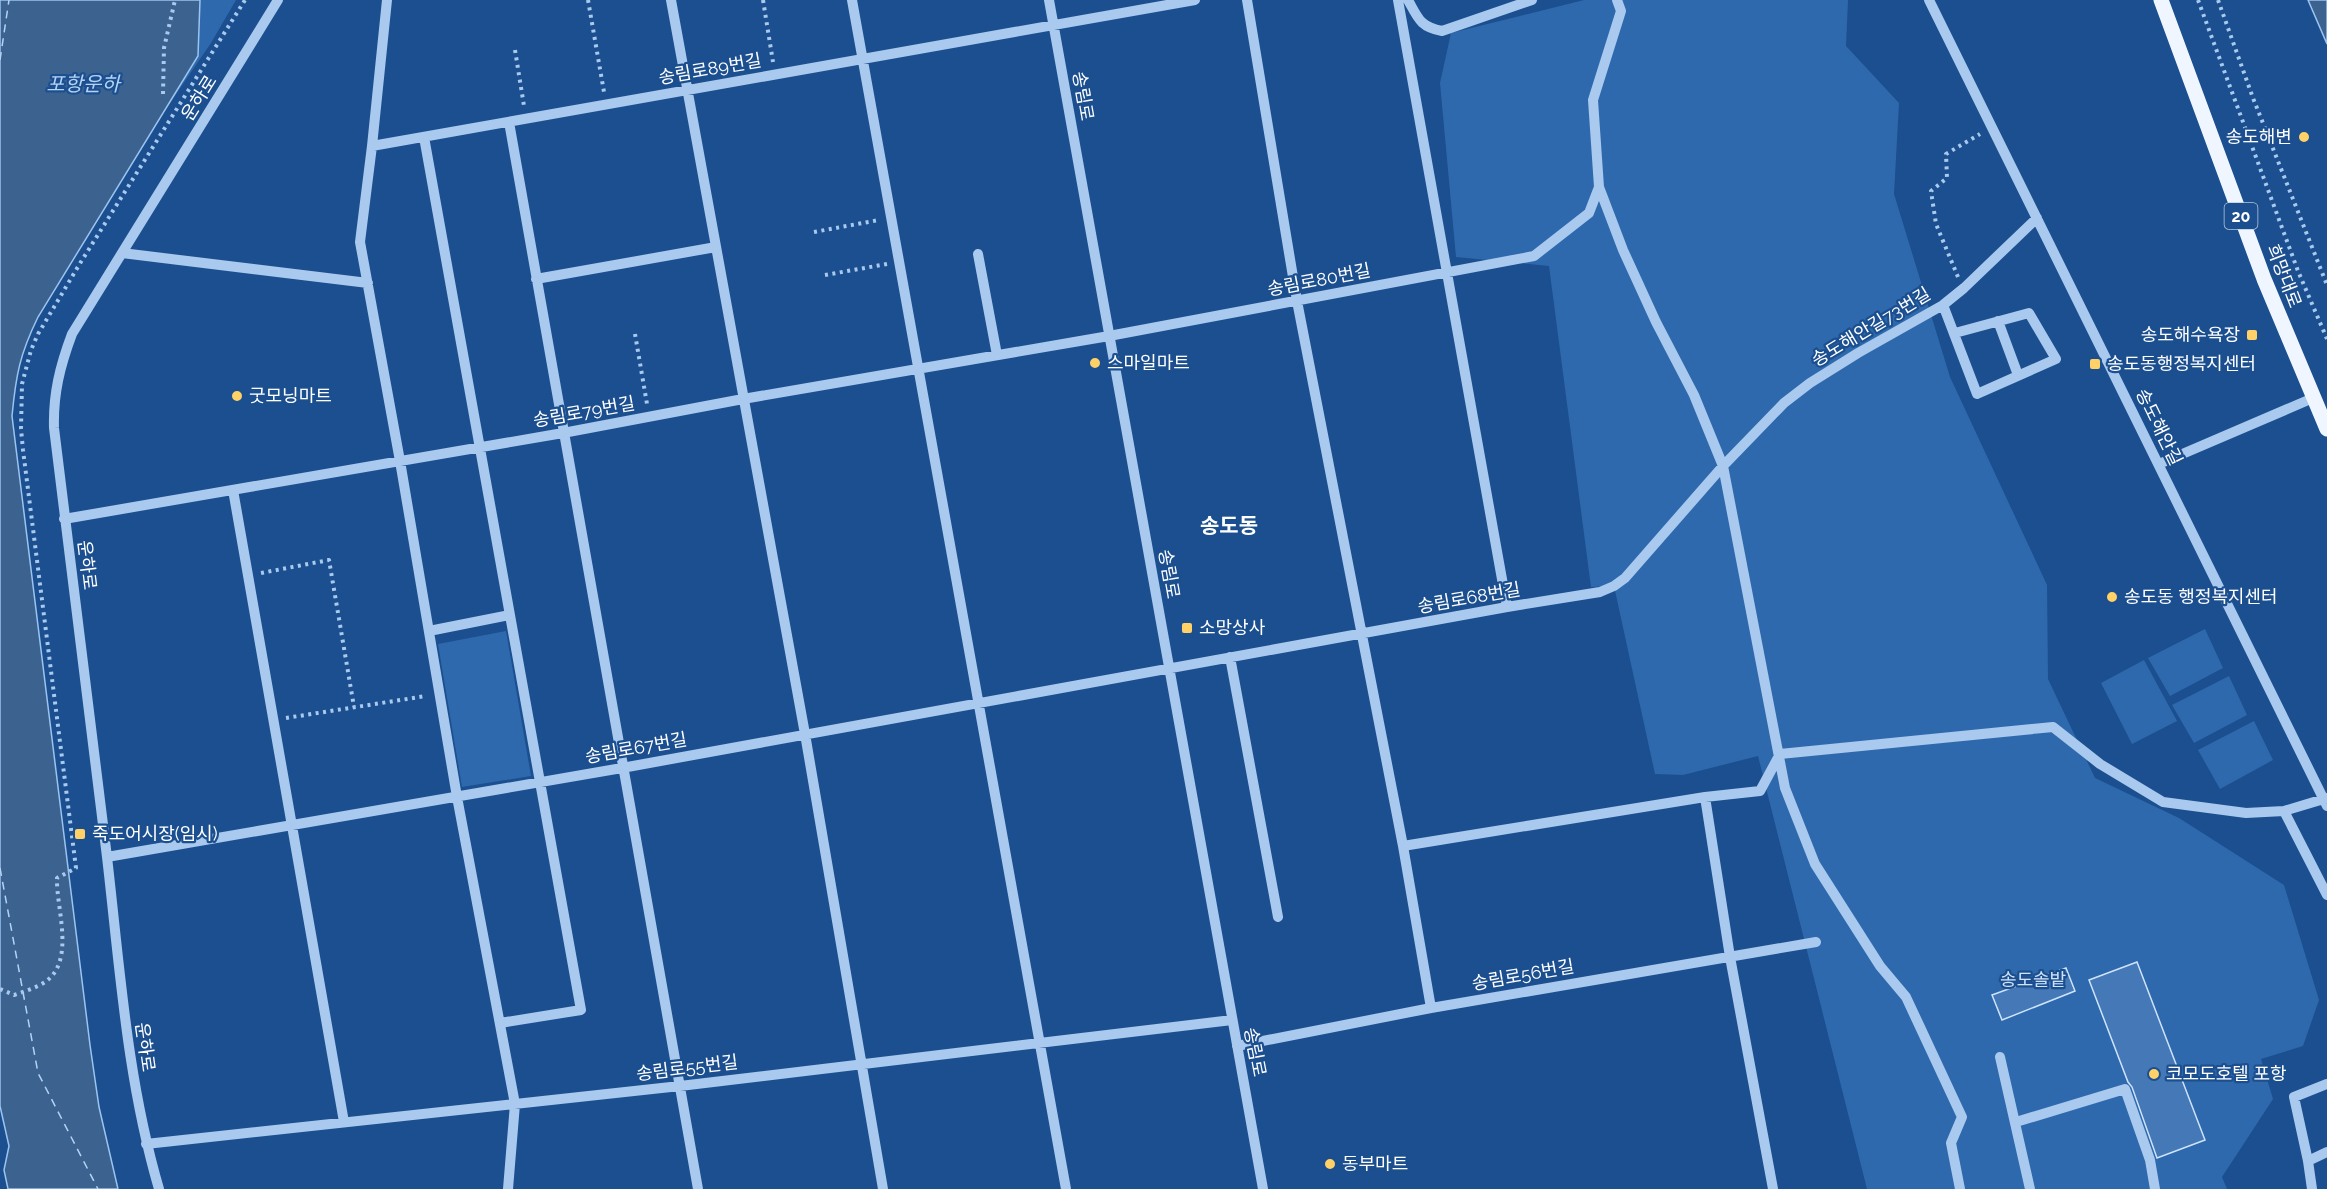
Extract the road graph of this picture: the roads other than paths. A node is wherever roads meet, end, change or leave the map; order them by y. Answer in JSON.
{"nodes":[{"id":1,"x":278,"y":0,"type":"edge"},
{"id":2,"x":387,"y":0,"type":"edge"},
{"id":3,"x":671,"y":0,"type":"edge"},
{"id":4,"x":852,"y":0,"type":"edge"},
{"id":5,"x":1049,"y":0,"type":"edge"},
{"id":6,"x":1196,"y":0,"type":"edge"},
{"id":7,"x":1247,"y":0,"type":"edge"},
{"id":8,"x":1398,"y":0,"type":"edge"},
{"id":9,"x":1408,"y":0,"type":"edge"},
{"id":10,"x":1532,"y":0,"type":"edge"},
{"id":11,"x":1617,"y":0,"type":"edge"},
{"id":12,"x":1929,"y":0,"type":"edge"},
{"id":13,"x":2161,"y":0,"type":"edge"},
{"id":14,"x":1054,"y":25,"type":"junction"},
{"id":15,"x":863,"y":59,"type":"junction"},
{"id":16,"x":688,"y":90,"type":"junction"},
{"id":17,"x":509,"y":122,"type":"junction"},
{"id":18,"x":424,"y":138,"type":"junction"},
{"id":19,"x":372,"y":146,"type":"junction"},
{"id":20,"x":1599,"y":187,"type":"junction"},
{"id":21,"x":2037,"y":218,"type":"junction"},
{"id":22,"x":716,"y":247,"type":"junction"},
{"id":23,"x":122,"y":253,"type":"junction"},
{"id":24,"x":978,"y":254,"type":"dead end"},
{"id":25,"x":1448,"y":273,"type":"junction"},
{"id":26,"x":536,"y":279,"type":"junction"},
{"id":27,"x":368,"y":283,"type":"junction"},
{"id":28,"x":1297,"y":301,"type":"junction"},
{"id":29,"x":1943,"y":305,"type":"junction"},
{"id":30,"x":1998,"y":321,"type":"junction"},
{"id":31,"x":1955,"y":333,"type":"junction"},
{"id":32,"x":1109,"y":336,"type":"junction"},
{"id":33,"x":998,"y":355,"type":"junction"},
{"id":34,"x":920,"y":369,"type":"junction"},
{"id":35,"x":2019,"y":375,"type":"junction"},
{"id":36,"x":2313,"y":398,"type":"junction"},
{"id":37,"x":743,"y":399,"type":"junction"},
{"id":38,"x":2327,"y":429,"type":"edge"},
{"id":39,"x":563,"y":433,"type":"junction"},
{"id":40,"x":479,"y":447,"type":"junction"},
{"id":41,"x":400,"y":461,"type":"junction"},
{"id":42,"x":2159,"y":464,"type":"junction"},
{"id":43,"x":1723,"y":466,"type":"junction"},
{"id":44,"x":233,"y":490,"type":"junction"},
{"id":45,"x":64,"y":519,"type":"junction"},
{"id":46,"x":1507,"y":607,"type":"junction"},
{"id":47,"x":510,"y":615,"type":"junction"},
{"id":48,"x":429,"y":631,"type":"junction"},
{"id":49,"x":1361,"y":634,"type":"junction"},
{"id":50,"x":1230,"y":657,"type":"junction"},
{"id":51,"x":1169,"y":668,"type":"junction"},
{"id":52,"x":979,"y":703,"type":"junction"},
{"id":53,"x":805,"y":734,"type":"junction"},
{"id":54,"x":1780,"y":754,"type":"junction"},
{"id":55,"x":622,"y":768,"type":"junction"},
{"id":56,"x":539,"y":782,"type":"junction"},
{"id":57,"x":457,"y":797,"type":"junction"},
{"id":58,"x":1705,"y":797,"type":"junction"},
{"id":59,"x":2326,"y":801,"type":"edge"},
{"id":60,"x":2284,"y":811,"type":"junction"},
{"id":61,"x":291,"y":825,"type":"junction"},
{"id":62,"x":1403,"y":846,"type":"junction"},
{"id":63,"x":107,"y":857,"type":"junction"},
{"id":64,"x":2327,"y":895,"type":"edge"},
{"id":65,"x":1278,"y":917,"type":"dead end"},
{"id":66,"x":1815,"y":942,"type":"dead end"},
{"id":67,"x":1730,"y":957,"type":"junction"},
{"id":68,"x":1431,"y":1008,"type":"junction"},
{"id":69,"x":1232,"y":1020,"type":"junction"},
{"id":70,"x":500,"y":1023,"type":"junction"},
{"id":71,"x":1040,"y":1042,"type":"junction"},
{"id":72,"x":1238,"y":1046,"type":"junction"},
{"id":73,"x":2000,"y":1058,"type":"dead end"},
{"id":74,"x":862,"y":1064,"type":"junction"},
{"id":75,"x":2327,"y":1084,"type":"edge"},
{"id":76,"x":680,"y":1086,"type":"junction"},
{"id":77,"x":2287,"y":1102,"type":"dead end"},
{"id":78,"x":515,"y":1104,"type":"junction"},
{"id":79,"x":344,"y":1122,"type":"junction"},
{"id":80,"x":2016,"y":1122,"type":"junction"},
{"id":81,"x":147,"y":1144,"type":"junction"},
{"id":82,"x":2327,"y":1152,"type":"edge"},
{"id":83,"x":2308,"y":1161,"type":"junction"},
{"id":84,"x":159,"y":1189,"type":"edge"},
{"id":85,"x":508,"y":1189,"type":"edge"},
{"id":86,"x":698,"y":1189,"type":"edge"},
{"id":87,"x":883,"y":1189,"type":"edge"},
{"id":88,"x":1066,"y":1189,"type":"edge"},
{"id":89,"x":1263,"y":1189,"type":"edge"},
{"id":90,"x":1773,"y":1189,"type":"edge"},
{"id":91,"x":1960,"y":1189,"type":"edge"},
{"id":92,"x":2030,"y":1189,"type":"edge"},
{"id":93,"x":2155,"y":1189,"type":"edge"},
{"id":94,"x":2312,"y":1189,"type":"edge"}],
"edges":[{"from":1,"to":23,"type":"street","name":"운하로"},
{"from":2,"to":19,"type":"street"},
{"from":3,"to":16,"type":"street"},
{"from":4,"to":15,"type":"street"},
{"from":5,"to":14,"type":"street","name":"송림로"},
{"from":6,"to":14,"type":"street","name":"송림로89번길"},
{"from":7,"to":28,"type":"street"},
{"from":8,"to":25,"type":"street"},
{"from":9,"to":10,"type":"street"},
{"from":11,"to":20,"type":"street"},
{"from":12,"to":21,"type":"street","name":"송도해안길"},
{"from":13,"to":36,"type":"main road","name":"희망대로","number":"20"},
{"from":14,"to":15,"type":"street","name":"송림로89번길"},
{"from":14,"to":32,"type":"street","name":"송림로"},
{"from":15,"to":16,"type":"street","name":"송림로89번길"},
{"from":15,"to":34,"type":"street"},
{"from":16,"to":17,"type":"street","name":"송림로89번길"},
{"from":16,"to":22,"type":"street"},
{"from":17,"to":18,"type":"street","name":"송림로89번길"},
{"from":17,"to":26,"type":"street"},
{"from":18,"to":19,"type":"street","name":"송림로89번길"},
{"from":18,"to":40,"type":"street"},
{"from":19,"to":27,"type":"street"},
{"from":20,"to":25,"type":"street","name":"송림로80번길"},
{"from":20,"to":43,"type":"street"},
{"from":21,"to":29,"type":"street","name":"송도해안길73번길"},
{"from":21,"to":42,"type":"street","name":"송도해안길"},
{"from":22,"to":26,"type":"street"},
{"from":22,"to":37,"type":"street"},
{"from":23,"to":27,"type":"street"},
{"from":23,"to":45,"type":"street","name":"운하로"},
{"from":24,"to":33,"type":"street"},
{"from":25,"to":28,"type":"street","name":"송림로80번길"},
{"from":25,"to":46,"type":"street"},
{"from":26,"to":39,"type":"street"},
{"from":27,"to":41,"type":"street"},
{"from":28,"to":32,"type":"street","name":"송림로80번길"},
{"from":28,"to":49,"type":"street"},
{"from":29,"to":31,"type":"street"},
{"from":29,"to":43,"type":"street","name":"송도해안길73번길"},
{"from":30,"to":31,"type":"street"},
{"from":30,"to":35,"type":"street"},
{"from":30,"to":35,"type":"street"},
{"from":31,"to":35,"type":"street"},
{"from":32,"to":33,"type":"street","name":"송림로79번길"},
{"from":32,"to":51,"type":"street","name":"송림로"},
{"from":33,"to":34,"type":"street","name":"송림로79번길"},
{"from":34,"to":37,"type":"street","name":"송림로79번길"},
{"from":34,"to":52,"type":"street"},
{"from":36,"to":38,"type":"main road","name":"희망대로","number":"20"},
{"from":36,"to":42,"type":"street"},
{"from":37,"to":39,"type":"street","name":"송림로79번길"},
{"from":37,"to":53,"type":"street"},
{"from":39,"to":40,"type":"street","name":"송림로79번길"},
{"from":39,"to":55,"type":"street"},
{"from":40,"to":41,"type":"street","name":"송림로79번길"},
{"from":40,"to":47,"type":"street"},
{"from":41,"to":44,"type":"street","name":"송림로79번길"},
{"from":41,"to":48,"type":"street"},
{"from":42,"to":59,"type":"street","name":"송도해안길"},
{"from":43,"to":46,"type":"street","name":"송림로68번길"},
{"from":43,"to":54,"type":"street"},
{"from":44,"to":45,"type":"street","name":"송림로79번길"},
{"from":44,"to":61,"type":"street"},
{"from":45,"to":63,"type":"street","name":"운하로"},
{"from":46,"to":49,"type":"street","name":"송림로68번길"},
{"from":47,"to":48,"type":"street"},
{"from":47,"to":56,"type":"street"},
{"from":48,"to":57,"type":"street"},
{"from":49,"to":50,"type":"street","name":"송림로68번길"},
{"from":49,"to":62,"type":"street"},
{"from":50,"to":51,"type":"street","name":"송림로68번길"},
{"from":50,"to":65,"type":"street"},
{"from":51,"to":52,"type":"street","name":"송림로67번길"},
{"from":51,"to":69,"type":"street","name":"송림로"},
{"from":52,"to":53,"type":"street","name":"송림로67번길"},
{"from":52,"to":71,"type":"street"},
{"from":53,"to":55,"type":"street","name":"송림로67번길"},
{"from":53,"to":74,"type":"street"},
{"from":54,"to":58,"type":"street"},
{"from":54,"to":60,"type":"street"},
{"from":54,"to":91,"type":"street"},
{"from":55,"to":56,"type":"street","name":"송림로67번길"},
{"from":55,"to":76,"type":"street"},
{"from":56,"to":57,"type":"street","name":"송림로67번길"},
{"from":56,"to":70,"type":"street"},
{"from":57,"to":61,"type":"street","name":"송림로67번길"},
{"from":57,"to":70,"type":"street"},
{"from":58,"to":62,"type":"street"},
{"from":58,"to":67,"type":"street"},
{"from":59,"to":60,"type":"street"},
{"from":60,"to":64,"type":"street"},
{"from":61,"to":63,"type":"street","name":"송림로67번길"},
{"from":61,"to":79,"type":"street"},
{"from":62,"to":68,"type":"street"},
{"from":63,"to":81,"type":"street","name":"운하로"},
{"from":66,"to":67,"type":"street","name":"송림로56번길"},
{"from":67,"to":68,"type":"street","name":"송림로56번길"},
{"from":67,"to":90,"type":"street"},
{"from":68,"to":72,"type":"street","name":"송림로56번길"},
{"from":69,"to":71,"type":"street","name":"송림로55번길"},
{"from":69,"to":72,"type":"street","name":"송림로"},
{"from":70,"to":78,"type":"street"},
{"from":71,"to":74,"type":"street","name":"송림로55번길"},
{"from":71,"to":88,"type":"street"},
{"from":72,"to":89,"type":"street","name":"송림로"},
{"from":73,"to":80,"type":"street"},
{"from":74,"to":76,"type":"street","name":"송림로55번길"},
{"from":74,"to":87,"type":"street"},
{"from":75,"to":83,"type":"street"},
{"from":76,"to":78,"type":"street","name":"송림로55번길"},
{"from":76,"to":86,"type":"street"},
{"from":77,"to":83,"type":"street"},
{"from":78,"to":79,"type":"street","name":"송림로55번길"},
{"from":78,"to":85,"type":"street"},
{"from":79,"to":81,"type":"street","name":"송림로55번길"},
{"from":80,"to":92,"type":"street"},
{"from":80,"to":93,"type":"street"},
{"from":81,"to":84,"type":"street","name":"운하로"},
{"from":82,"to":83,"type":"street"},
{"from":83,"to":94,"type":"street"}]}
